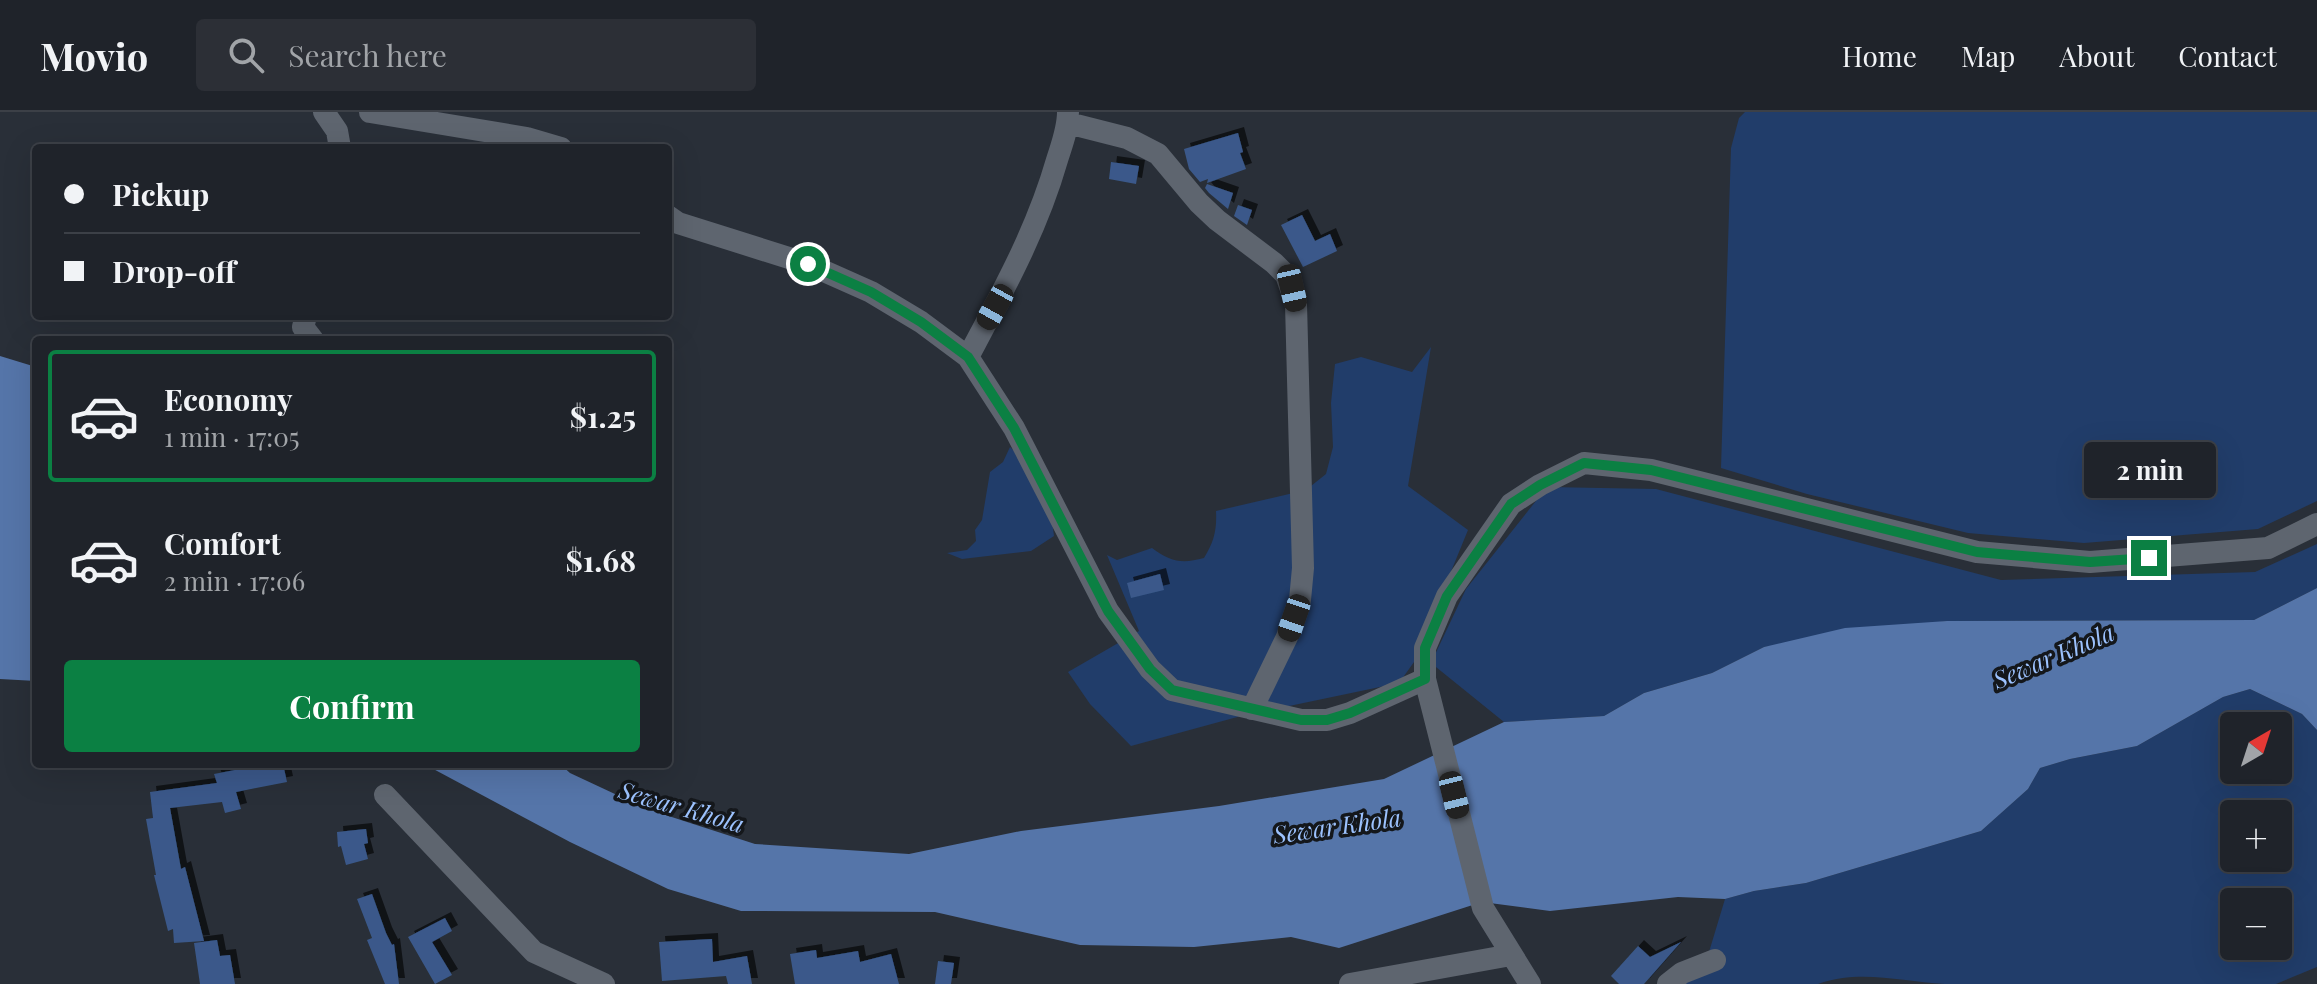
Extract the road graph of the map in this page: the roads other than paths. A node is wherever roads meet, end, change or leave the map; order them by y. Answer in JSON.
{"nodes":[{"id":1,"x":324,"y":112,"type":"edge"},
{"id":2,"x":370,"y":112,"type":"edge"},
{"id":3,"x":1068,"y":117,"type":"edge"},
{"id":4,"x":339,"y":144,"type":"edge"},
{"id":5,"x":547,"y":144,"type":"edge"},
{"id":6,"x":672,"y":219,"type":"edge"},
{"id":7,"x":968,"y":357,"type":"junction"},
{"id":8,"x":2317,"y":524,"type":"edge"},
{"id":9,"x":1425,"y":679,"type":"junction"},
{"id":10,"x":1252,"y":709,"type":"junction"},
{"id":11,"x":385,"y":795,"type":"dead end"},
{"id":12,"x":1511,"y":955,"type":"junction"},
{"id":13,"x":1715,"y":960,"type":"dead end"},
{"id":14,"x":604,"y":984,"type":"edge"},
{"id":15,"x":1350,"y":984,"type":"edge"},
{"id":16,"x":1530,"y":984,"type":"edge"},
{"id":17,"x":1668,"y":984,"type":"edge"}],
"edges":[{"from":1,"to":4,"type":"street"},
{"from":2,"to":5,"type":"street"},
{"from":3,"to":7,"type":"street"},
{"from":3,"to":10,"type":"street"},
{"from":6,"to":7,"type":"street"},
{"from":7,"to":10,"type":"street"},
{"from":8,"to":9,"type":"street"},
{"from":9,"to":10,"type":"street"},
{"from":9,"to":12,"type":"street"},
{"from":11,"to":14,"type":"street"},
{"from":12,"to":15,"type":"street"},
{"from":12,"to":16,"type":"street"},
{"from":13,"to":17,"type":"street"}]}
